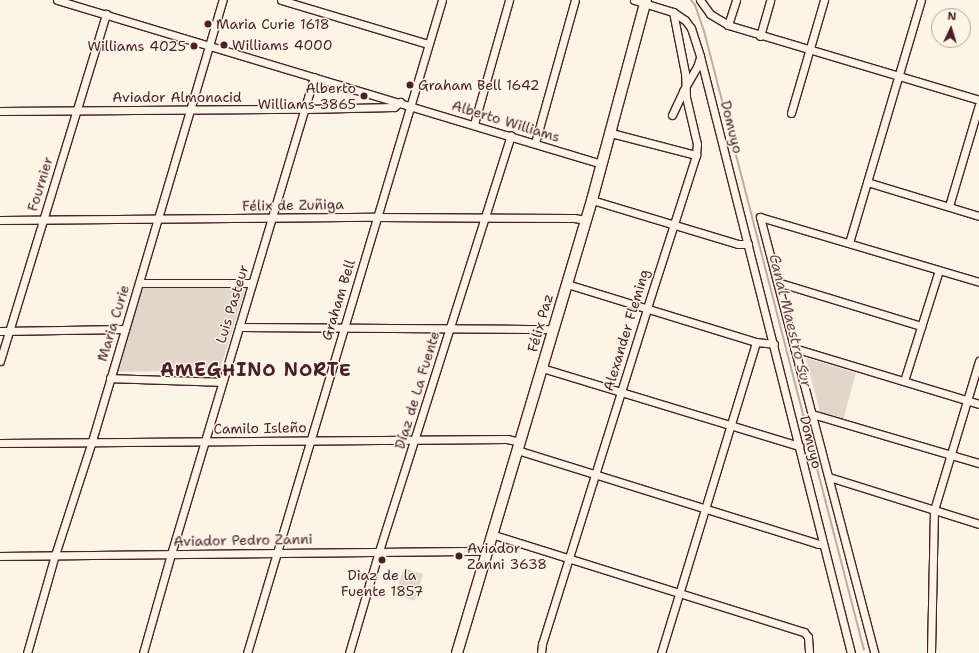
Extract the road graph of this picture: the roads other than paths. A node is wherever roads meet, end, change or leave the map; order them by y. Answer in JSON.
{"nodes":[{"id":1,"x":57,"y":0,"type":"edge"},
{"id":2,"x":223,"y":0,"type":"edge"},
{"id":3,"x":281,"y":0,"type":"edge"},
{"id":4,"x":442,"y":0,"type":"edge"},
{"id":5,"x":509,"y":0,"type":"edge"},
{"id":6,"x":575,"y":0,"type":"edge"},
{"id":7,"x":634,"y":0,"type":"edge"},
{"id":8,"x":700,"y":0,"type":"edge"},
{"id":9,"x":736,"y":0,"type":"edge"},
{"id":10,"x":770,"y":0,"type":"edge"},
{"id":11,"x":824,"y":0,"type":"edge"},
{"id":12,"x":921,"y":0,"type":"edge"},
{"id":13,"x":645,"y":2,"type":"edge"},
{"id":14,"x":673,"y":12,"type":"junction"},
{"id":15,"x":106,"y":14,"type":"junction"},
{"id":16,"x":728,"y":25,"type":"junction"},
{"id":17,"x":760,"y":36,"type":"junction"},
{"id":18,"x":428,"y":44,"type":"junction"},
{"id":19,"x":210,"y":46,"type":"junction"},
{"id":20,"x":809,"y":50,"type":"junction"},
{"id":21,"x":700,"y":56,"type":"junction"},
{"id":22,"x":898,"y":76,"type":"junction"},
{"id":23,"x":314,"y":77,"type":"junction"},
{"id":24,"x":685,"y":87,"type":"junction"},
{"id":25,"x":979,"y":100,"type":"edge"},
{"id":26,"x":400,"y":102,"type":"junction"},
{"id":27,"x":411,"y":105,"type":"junction"},
{"id":28,"x":979,"y":105,"type":"edge"},
{"id":29,"x":191,"y":109,"type":"junction"},
{"id":30,"x":305,"y":109,"type":"junction"},
{"id":31,"x":76,"y":110,"type":"junction"},
{"id":32,"x":0,"y":111,"type":"edge"},
{"id":33,"x":791,"y":114,"type":"dead end"},
{"id":34,"x":672,"y":115,"type":"dead end"},
{"id":35,"x":474,"y":124,"type":"junction"},
{"id":36,"x":611,"y":133,"type":"junction"},
{"id":37,"x":510,"y":135,"type":"junction"},
{"id":38,"x":535,"y":143,"type":"junction"},
{"id":39,"x":696,"y":155,"type":"junction"},
{"id":40,"x":602,"y":164,"type":"junction"},
{"id":41,"x":867,"y":182,"type":"junction"},
{"id":42,"x":592,"y":200,"type":"junction"},
{"id":43,"x":949,"y":206,"type":"junction"},
{"id":44,"x":979,"y":216,"type":"edge"},
{"id":45,"x":376,"y":217,"type":"junction"},
{"id":46,"x":485,"y":217,"type":"junction"},
{"id":47,"x":272,"y":218,"type":"junction"},
{"id":48,"x":158,"y":219,"type":"junction"},
{"id":49,"x":0,"y":220,"type":"edge"},
{"id":50,"x":43,"y":220,"type":"junction"},
{"id":51,"x":586,"y":220,"type":"junction"},
{"id":52,"x":673,"y":225,"type":"junction"},
{"id":53,"x":849,"y":243,"type":"junction"},
{"id":54,"x":748,"y":244,"type":"junction"},
{"id":55,"x":938,"y":270,"type":"junction"},
{"id":56,"x":777,"y":282,"type":"junction"},
{"id":57,"x":979,"y":282,"type":"edge"},
{"id":58,"x":139,"y":283,"type":"junction"},
{"id":59,"x":252,"y":283,"type":"junction"},
{"id":60,"x":567,"y":284,"type":"junction"},
{"id":61,"x":647,"y":308,"type":"junction"},
{"id":62,"x":921,"y":326,"type":"junction"},
{"id":63,"x":239,"y":327,"type":"junction"},
{"id":64,"x":343,"y":328,"type":"junction"},
{"id":65,"x":450,"y":328,"type":"junction"},
{"id":66,"x":125,"y":329,"type":"junction"},
{"id":67,"x":553,"y":329,"type":"junction"},
{"id":68,"x":0,"y":331,"type":"edge"},
{"id":69,"x":10,"y":331,"type":"junction"},
{"id":70,"x":756,"y":342,"type":"junction"},
{"id":71,"x":774,"y":344,"type":"junction"},
{"id":72,"x":794,"y":348,"type":"junction"},
{"id":73,"x":0,"y":361,"type":"edge"},
{"id":74,"x":979,"y":361,"type":"edge"},
{"id":75,"x":542,"y":368,"type":"junction"},
{"id":76,"x":110,"y":378,"type":"junction"},
{"id":77,"x":904,"y":381,"type":"junction"},
{"id":78,"x":222,"y":382,"type":"junction"},
{"id":79,"x":620,"y":393,"type":"junction"},
{"id":80,"x":967,"y":400,"type":"junction"},
{"id":81,"x":979,"y":404,"type":"edge"},
{"id":82,"x":812,"y":414,"type":"junction"},
{"id":83,"x":731,"y":427,"type":"junction"},
{"id":84,"x":310,"y":440,"type":"junction"},
{"id":85,"x":415,"y":440,"type":"junction"},
{"id":86,"x":92,"y":441,"type":"junction"},
{"id":87,"x":204,"y":442,"type":"junction"},
{"id":88,"x":0,"y":443,"type":"edge"},
{"id":89,"x":518,"y":446,"type":"junction"},
{"id":90,"x":799,"y":446,"type":"junction"},
{"id":91,"x":951,"y":454,"type":"junction"},
{"id":92,"x":979,"y":463,"type":"edge"},
{"id":93,"x":596,"y":475,"type":"junction"},
{"id":94,"x":829,"y":477,"type":"junction"},
{"id":95,"x":706,"y":508,"type":"junction"},
{"id":96,"x":934,"y":510,"type":"junction"},
{"id":97,"x":979,"y":524,"type":"edge"},
{"id":98,"x":491,"y":534,"type":"junction"},
{"id":99,"x":823,"y":544,"type":"junction"},
{"id":100,"x":380,"y":551,"type":"junction"},
{"id":101,"x":486,"y":551,"type":"junction"},
{"id":102,"x":277,"y":552,"type":"junction"},
{"id":103,"x":171,"y":554,"type":"junction"},
{"id":104,"x":55,"y":555,"type":"junction"},
{"id":105,"x":0,"y":556,"type":"edge"},
{"id":106,"x":569,"y":559,"type":"junction"},
{"id":107,"x":679,"y":592,"type":"junction"},
{"id":108,"x":27,"y":653,"type":"edge"},
{"id":109,"x":143,"y":653,"type":"edge"},
{"id":110,"x":247,"y":653,"type":"edge"},
{"id":111,"x":349,"y":653,"type":"edge"},
{"id":112,"x":457,"y":653,"type":"edge"},
{"id":113,"x":541,"y":653,"type":"edge"},
{"id":114,"x":661,"y":653,"type":"edge"},
{"id":115,"x":809,"y":653,"type":"edge"},
{"id":116,"x":851,"y":653,"type":"edge"},
{"id":117,"x":874,"y":653,"type":"edge"},
{"id":118,"x":930,"y":653,"type":"edge"}],
"edges":[{"from":1,"to":15,"type":"street","name":"Alberto Williams"},
{"from":2,"to":19,"type":"street","name":"Maria Curie"},
{"from":3,"to":18,"type":"street"},
{"from":4,"to":18,"type":"street","name":"Graham Bell"},
{"from":5,"to":35,"type":"street"},
{"from":6,"to":38,"type":"street"},
{"from":7,"to":13,"type":"street"},
{"from":8,"to":16,"type":"street"},
{"from":9,"to":16,"type":"street"},
{"from":10,"to":17,"type":"street"},
{"from":11,"to":20,"type":"street"},
{"from":12,"to":22,"type":"street"},
{"from":13,"to":14,"type":"street"},
{"from":13,"to":36,"type":"main road","name":"Félix Paz"},
{"from":14,"to":21,"type":"street","name":"Domuyo"},
{"from":14,"to":24,"type":"street","name":"Alexander Fleming"},
{"from":15,"to":19,"type":"street","name":"Alberto Williams"},
{"from":15,"to":31,"type":"street","name":"Fournier"},
{"from":16,"to":17,"type":"street"},
{"from":17,"to":20,"type":"street"},
{"from":18,"to":27,"type":"street","name":"Graham Bell"},
{"from":19,"to":23,"type":"street","name":"Alberto Williams"},
{"from":19,"to":29,"type":"street","name":"Maria Curie"},
{"from":20,"to":22,"type":"street"},
{"from":20,"to":33,"type":"street"},
{"from":21,"to":24,"type":"street"},
{"from":21,"to":54,"type":"street","name":"Domuyo"},
{"from":22,"to":25,"type":"street"},
{"from":22,"to":41,"type":"street"},
{"from":23,"to":26,"type":"street","name":"Alberto Williams"},
{"from":23,"to":30,"type":"street","name":"Luis Pasteur"},
{"from":24,"to":34,"type":"street"},
{"from":24,"to":39,"type":"street","name":"Alexander Fleming"},
{"from":26,"to":27,"type":"street","name":"Alberto Williams"},
{"from":26,"to":30,"type":"street","name":"Aviador Almonacid"},
{"from":27,"to":35,"type":"street","name":"Alberto Williams"},
{"from":27,"to":45,"type":"street","name":"Graham Bell"},
{"from":28,"to":43,"type":"street"},
{"from":29,"to":30,"type":"street","name":"Aviador Almonacid"},
{"from":29,"to":31,"type":"street","name":"Aviador Almonacid"},
{"from":29,"to":48,"type":"street","name":"Maria Curie"},
{"from":30,"to":47,"type":"street","name":"Luis Pasteur"},
{"from":31,"to":32,"type":"street","name":"Aviador Almonacid"},
{"from":31,"to":50,"type":"street","name":"Fournier"},
{"from":35,"to":37,"type":"street","name":"Alberto Williams"},
{"from":36,"to":39,"type":"street"},
{"from":36,"to":40,"type":"main road","name":"Félix Paz"},
{"from":37,"to":38,"type":"street","name":"Alberto Williams"},
{"from":37,"to":46,"type":"street","name":"Díaz de La Fuente"},
{"from":38,"to":40,"type":"street","name":"Alberto Williams"},
{"from":39,"to":52,"type":"street","name":"Alexander Fleming"},
{"from":40,"to":42,"type":"main road","name":"Félix Paz"},
{"from":41,"to":43,"type":"street"},
{"from":41,"to":53,"type":"street"},
{"from":42,"to":51,"type":"main road","name":"Félix Paz"},
{"from":42,"to":52,"type":"street"},
{"from":43,"to":44,"type":"street"},
{"from":45,"to":46,"type":"street","name":"Félix de Zuñiga"},
{"from":45,"to":47,"type":"street","name":"Félix de Zuñiga"},
{"from":45,"to":64,"type":"street","name":"Graham Bell"},
{"from":46,"to":51,"type":"street","name":"Félix de Zuñiga"},
{"from":46,"to":65,"type":"street","name":"Díaz de La Fuente"},
{"from":47,"to":48,"type":"street","name":"Félix de Zuñiga"},
{"from":47,"to":59,"type":"street","name":"Luis Pasteur"},
{"from":48,"to":50,"type":"street","name":"Félix de Zuñiga"},
{"from":48,"to":58,"type":"street","name":"Maria Curie"},
{"from":49,"to":50,"type":"street","name":"Félix de Zuñiga"},
{"from":50,"to":69,"type":"street","name":"Fournier"},
{"from":51,"to":60,"type":"main road","name":"Félix Paz"},
{"from":52,"to":54,"type":"street"},
{"from":52,"to":61,"type":"street","name":"Alexander Fleming"},
{"from":53,"to":55,"type":"street"},
{"from":53,"to":56,"type":"street","name":"Domuyo"},
{"from":54,"to":71,"type":"street","name":"Domuyo"},
{"from":55,"to":57,"type":"street"},
{"from":55,"to":62,"type":"street"},
{"from":56,"to":62,"type":"street"},
{"from":56,"to":72,"type":"street","name":"Domuyo"},
{"from":58,"to":59,"type":"street"},
{"from":58,"to":66,"type":"street","name":"Maria Curie"},
{"from":59,"to":63,"type":"street","name":"Luis Pasteur"},
{"from":60,"to":61,"type":"street"},
{"from":60,"to":67,"type":"main road","name":"Félix Paz"},
{"from":61,"to":70,"type":"street"},
{"from":61,"to":79,"type":"street","name":"Alexander Fleming"},
{"from":62,"to":77,"type":"street"},
{"from":63,"to":64,"type":"street"},
{"from":63,"to":78,"type":"street","name":"Luis Pasteur"},
{"from":64,"to":65,"type":"street"},
{"from":64,"to":84,"type":"street","name":"Graham Bell"},
{"from":65,"to":67,"type":"street"},
{"from":65,"to":85,"type":"street","name":"Díaz de La Fuente"},
{"from":66,"to":69,"type":"street"},
{"from":66,"to":76,"type":"street","name":"Maria Curie"},
{"from":67,"to":75,"type":"main road","name":"Félix Paz"},
{"from":68,"to":69,"type":"street"},
{"from":69,"to":73,"type":"street","name":"Fournier"},
{"from":70,"to":71,"type":"street"},
{"from":70,"to":83,"type":"street"},
{"from":71,"to":90,"type":"street","name":"Domuyo"},
{"from":72,"to":77,"type":"street"},
{"from":72,"to":82,"type":"street","name":"Domuyo"},
{"from":74,"to":80,"type":"street"},
{"from":75,"to":79,"type":"street"},
{"from":75,"to":89,"type":"main road","name":"Félix Paz"},
{"from":76,"to":78,"type":"street"},
{"from":76,"to":86,"type":"street","name":"Maria Curie"},
{"from":77,"to":80,"type":"street"},
{"from":78,"to":87,"type":"street","name":"Luis Pasteur"},
{"from":79,"to":83,"type":"street"},
{"from":79,"to":93,"type":"street","name":"Alexander Fleming"},
{"from":80,"to":81,"type":"street"},
{"from":80,"to":91,"type":"street"},
{"from":82,"to":91,"type":"street"},
{"from":82,"to":94,"type":"street","name":"Domuyo"},
{"from":83,"to":90,"type":"street"},
{"from":83,"to":95,"type":"street"},
{"from":84,"to":85,"type":"street","name":"Camilo Isleño"},
{"from":84,"to":87,"type":"street","name":"Camilo Isleño"},
{"from":84,"to":102,"type":"street","name":"Graham Bell"},
{"from":85,"to":89,"type":"street","name":"Camilo Isleño"},
{"from":85,"to":100,"type":"street","name":"Díaz de La Fuente"},
{"from":86,"to":87,"type":"street","name":"Camilo Isleño"},
{"from":86,"to":88,"type":"street","name":"Camilo Isleño"},
{"from":86,"to":104,"type":"street","name":"Maria Curie"},
{"from":87,"to":103,"type":"street","name":"Luis Pasteur"},
{"from":89,"to":93,"type":"street","name":"Camilo Isleño"},
{"from":89,"to":98,"type":"main road","name":"Félix Paz"},
{"from":90,"to":99,"type":"street","name":"Domuyo"},
{"from":91,"to":92,"type":"street"},
{"from":91,"to":96,"type":"street"},
{"from":93,"to":95,"type":"street","name":"Camilo Isleño"},
{"from":93,"to":106,"type":"street","name":"Alexander Fleming"},
{"from":94,"to":96,"type":"street"},
{"from":94,"to":117,"type":"street","name":"Domuyo"},
{"from":95,"to":99,"type":"street","name":"Camilo Isleño"},
{"from":95,"to":107,"type":"street"},
{"from":96,"to":97,"type":"street"},
{"from":96,"to":118,"type":"street"},
{"from":98,"to":101,"type":"main road","name":"Félix Paz"},
{"from":98,"to":106,"type":"street"},
{"from":99,"to":116,"type":"street","name":"Domuyo"},
{"from":100,"to":101,"type":"street","name":"Aviador Pedro Zanni"},
{"from":100,"to":102,"type":"street","name":"Aviador Pedro Zanni"},
{"from":100,"to":111,"type":"street","name":"Díaz de La Fuente"},
{"from":101,"to":112,"type":"main road","name":"Félix Paz"},
{"from":102,"to":103,"type":"street","name":"Aviador Pedro Zanni"},
{"from":102,"to":110,"type":"street","name":"Graham Bell"},
{"from":103,"to":104,"type":"street","name":"Aviador Pedro Zanni"},
{"from":103,"to":109,"type":"street","name":"Luis Pasteur"},
{"from":104,"to":105,"type":"street","name":"Aviador Pedro Zanni"},
{"from":104,"to":108,"type":"street","name":"Maria Curie"},
{"from":106,"to":107,"type":"street"},
{"from":106,"to":113,"type":"street","name":"Alexander Fleming"},
{"from":107,"to":114,"type":"street"},
{"from":107,"to":115,"type":"street"}]}
